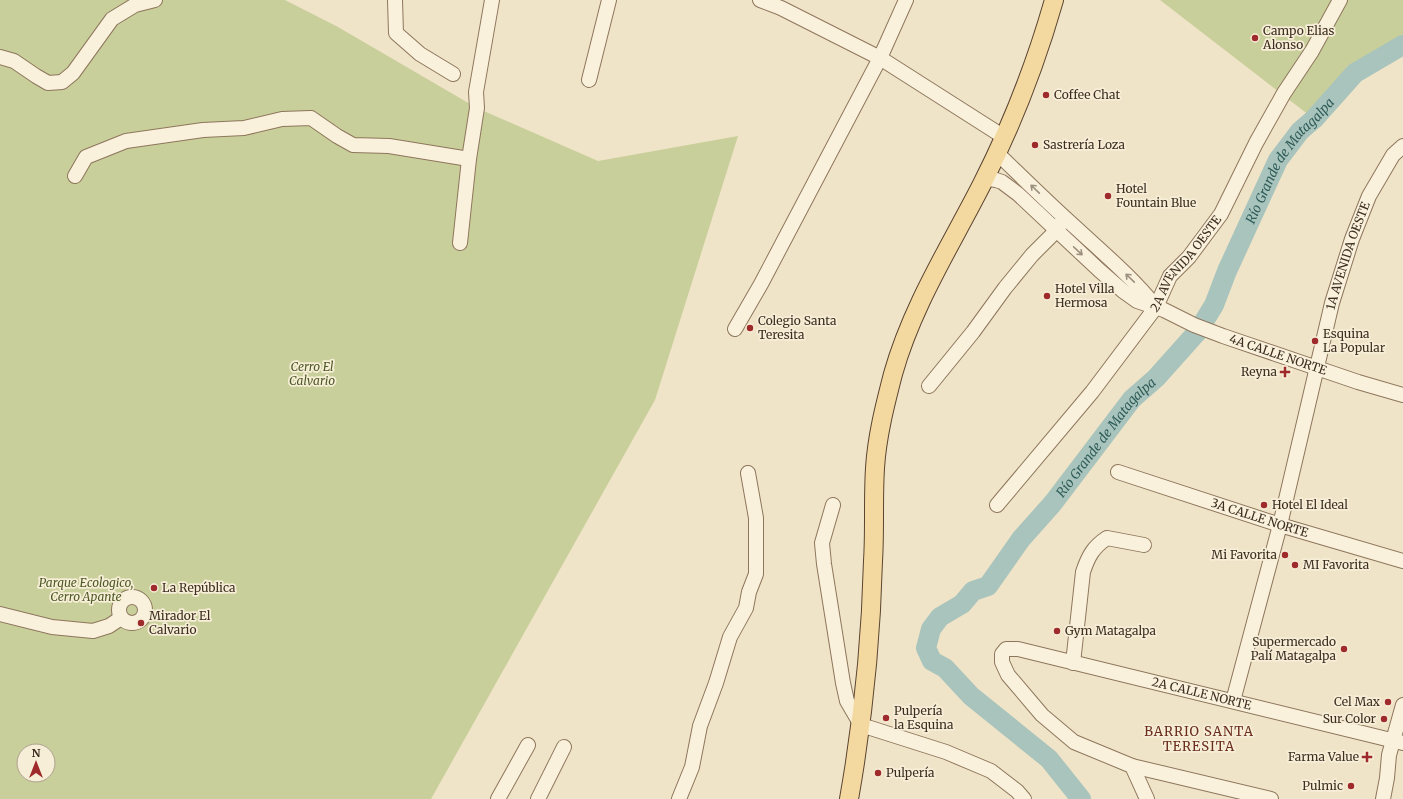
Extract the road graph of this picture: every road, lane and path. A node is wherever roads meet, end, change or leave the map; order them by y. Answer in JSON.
{"nodes":[{"id":1,"x":155,"y":0,"type":"edge"},
{"id":2,"x":395,"y":0,"type":"edge"},
{"id":3,"x":492,"y":0,"type":"edge"},
{"id":4,"x":609,"y":0,"type":"edge"},
{"id":5,"x":760,"y":0,"type":"edge"},
{"id":6,"x":906,"y":0,"type":"edge"},
{"id":7,"x":1054,"y":0,"type":"edge"},
{"id":8,"x":1340,"y":0,"type":"edge"},
{"id":9,"x":0,"y":57,"type":"edge"},
{"id":10,"x":880,"y":58,"type":"junction"},
{"id":11,"x":453,"y":74,"type":"dead end"},
{"id":12,"x":589,"y":80,"type":"dead end"},
{"id":13,"x":1001,"y":145,"type":"junction"},
{"id":14,"x":1400,"y":154,"type":"edge"},
{"id":15,"x":469,"y":158,"type":"junction"},
{"id":16,"x":75,"y":176,"type":"dead end"},
{"id":17,"x":983,"y":183,"type":"junction"},
{"id":18,"x":1065,"y":218,"type":"junction"},
{"id":19,"x":1056,"y":231,"type":"junction"},
{"id":20,"x":460,"y":243,"type":"dead end"},
{"id":21,"x":1160,"y":308,"type":"junction"},
{"id":22,"x":735,"y":328,"type":"dead end"},
{"id":23,"x":1316,"y":368,"type":"junction"},
{"id":24,"x":929,"y":386,"type":"dead end"},
{"id":25,"x":1403,"y":395,"type":"edge"},
{"id":26,"x":1118,"y":472,"type":"dead end"},
{"id":27,"x":748,"y":473,"type":"dead end"},
{"id":28,"x":832,"y":505,"type":"dead end"},
{"id":29,"x":997,"y":505,"type":"dead end"},
{"id":30,"x":1280,"y":525,"type":"junction"},
{"id":31,"x":1144,"y":545,"type":"dead end"},
{"id":32,"x":1403,"y":561,"type":"edge"},
{"id":33,"x":0,"y":614,"type":"edge"},
{"id":34,"x":121,"y":618,"type":"dead end"},
{"id":35,"x":1073,"y":663,"type":"junction"},
{"id":36,"x":1233,"y":701,"type":"junction"},
{"id":37,"x":1403,"y":705,"type":"edge"},
{"id":38,"x":861,"y":725,"type":"junction"},
{"id":39,"x":1398,"y":742,"type":"edge"},
{"id":40,"x":528,"y":745,"type":"dead end"},
{"id":41,"x":564,"y":747,"type":"dead end"},
{"id":42,"x":1132,"y":766,"type":"junction"},
{"id":43,"x":498,"y":799,"type":"edge"},
{"id":44,"x":538,"y":799,"type":"edge"},
{"id":45,"x":679,"y":799,"type":"edge"},
{"id":46,"x":849,"y":799,"type":"edge"},
{"id":47,"x":1024,"y":799,"type":"edge"},
{"id":48,"x":1147,"y":799,"type":"edge"},
{"id":49,"x":1270,"y":799,"type":"edge"},
{"id":50,"x":1383,"y":799,"type":"edge"}],
"edges":[{"from":1,"to":9,"type":"street"},
{"from":2,"to":11,"type":"street"},
{"from":3,"to":15,"type":"street"},
{"from":4,"to":12,"type":"street"},
{"from":5,"to":10,"type":"street","name":"4A CALLE NORTE"},
{"from":6,"to":10,"type":"street"},
{"from":7,"to":13,"type":"main road"},
{"from":8,"to":21,"type":"street","name":"2A AVENIDA OESTE"},
{"from":10,"to":13,"type":"street","name":"4A CALLE NORTE"},
{"from":10,"to":22,"type":"street"},
{"from":13,"to":17,"type":"main road"},
{"from":18,"to":13,"type":"street","name":"4A CALLE NORTE","one_way":true},
{"from":14,"to":23,"type":"street","name":"1A AVENIDA OESTE"},
{"from":15,"to":16,"type":"street"},
{"from":15,"to":20,"type":"street"},
{"from":17,"to":19,"type":"street","name":"4A CALLE NORTE"},
{"from":17,"to":38,"type":"main road"},
{"from":18,"to":19,"type":"street"},
{"from":21,"to":18,"type":"street","name":"4A CALLE NORTE","one_way":true},
{"from":19,"to":21,"type":"street","name":"4A CALLE NORTE","one_way":true},
{"from":19,"to":24,"type":"street"},
{"from":21,"to":23,"type":"street","name":"4A CALLE NORTE"},
{"from":21,"to":29,"type":"street","name":"2A AVENIDA OESTE"},
{"from":23,"to":25,"type":"street","name":"4A CALLE NORTE"},
{"from":23,"to":30,"type":"street","name":"1A AVENIDA OESTE"},
{"from":26,"to":30,"type":"street","name":"3A CALLE NORTE"},
{"from":27,"to":45,"type":"street"},
{"from":28,"to":38,"type":"street"},
{"from":30,"to":32,"type":"street","name":"3A CALLE NORTE"},
{"from":30,"to":36,"type":"street","name":"1A AVENIDA OESTE"},
{"from":31,"to":35,"type":"street"},
{"from":33,"to":34,"type":"street"},
{"from":35,"to":36,"type":"street","name":"2A CALLE NORTE"},
{"from":35,"to":42,"type":"street","name":"2A CALLE NORTE"},
{"from":36,"to":39,"type":"street","name":"2A CALLE NORTE"},
{"from":37,"to":39,"type":"street"},
{"from":38,"to":46,"type":"main road"},
{"from":38,"to":47,"type":"street"},
{"from":39,"to":50,"type":"street"},
{"from":40,"to":43,"type":"street"},
{"from":41,"to":44,"type":"street"},
{"from":42,"to":48,"type":"street"},
{"from":42,"to":49,"type":"street"}]}
